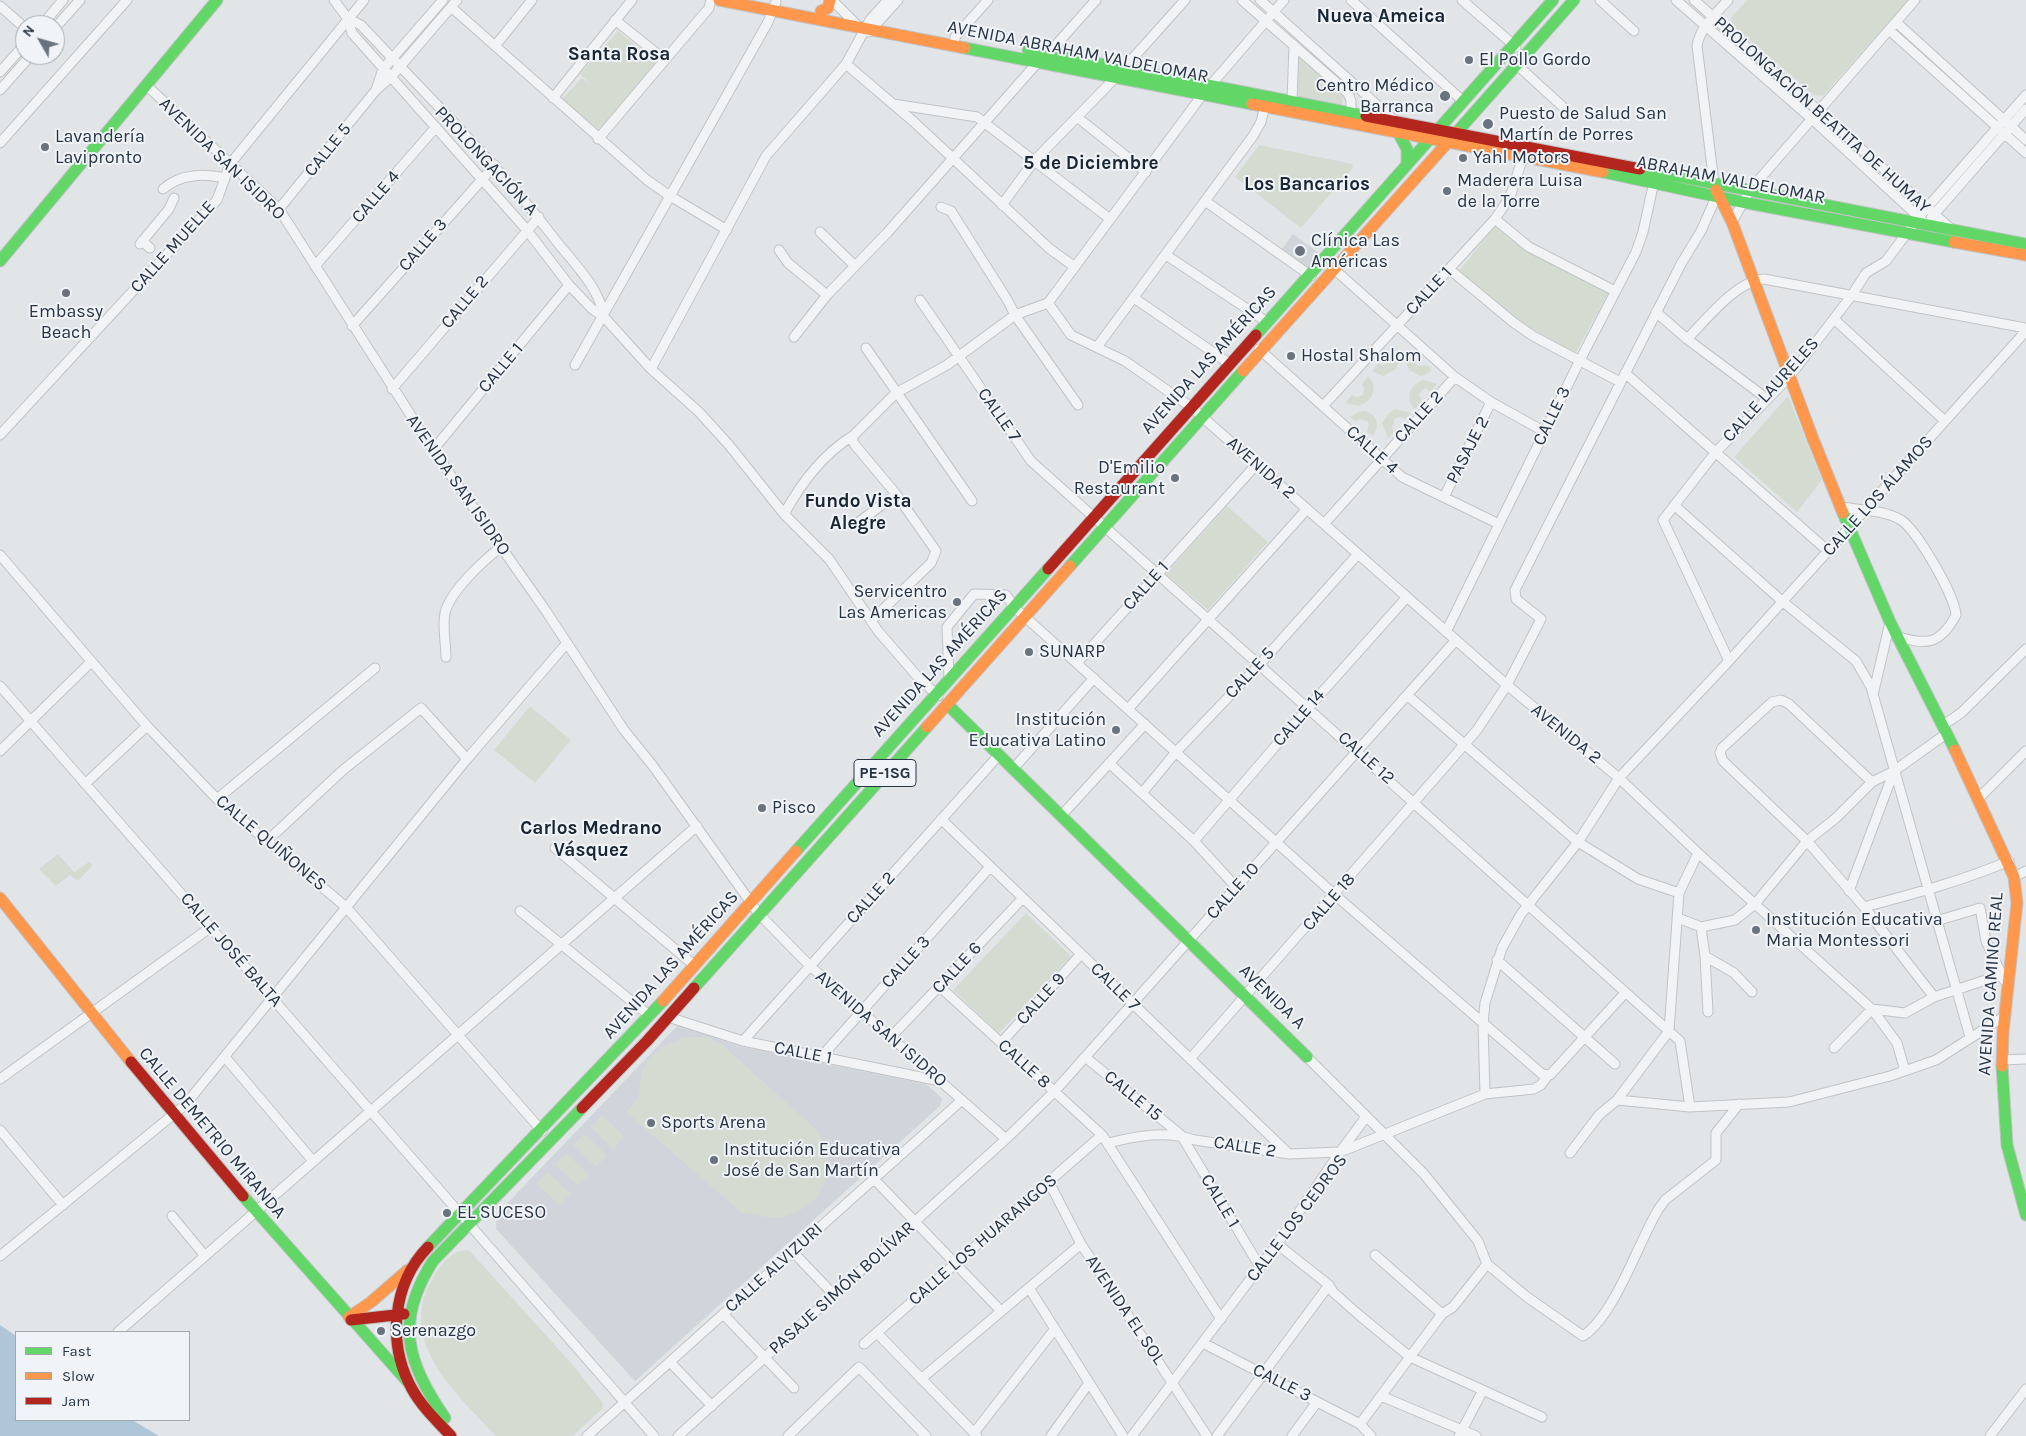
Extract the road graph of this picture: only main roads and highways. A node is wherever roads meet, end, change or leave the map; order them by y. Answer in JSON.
{"nodes":[{"id":1,"x":719,"y":0,"type":"edge"},
{"id":2,"x":831,"y":0,"type":"edge"},
{"id":3,"x":1553,"y":0,"type":"edge"},
{"id":4,"x":1574,"y":0,"type":"edge"},
{"id":5,"x":216,"y":1,"type":"edge"},
{"id":6,"x":772,"y":4,"type":"edge"},
{"id":7,"x":821,"y":11,"type":"junction"},
{"id":8,"x":869,"y":25,"type":"junction"},
{"id":9,"x":955,"y":41,"type":"junction"},
{"id":10,"x":1120,"y":73,"type":"junction"},
{"id":11,"x":1266,"y":101,"type":"junction"},
{"id":12,"x":1397,"y":127,"type":"junction"},
{"id":13,"x":1438,"y":129,"type":"junction"},
{"id":14,"x":1456,"y":133,"type":"junction"},
{"id":15,"x":1430,"y":138,"type":"junction"},
{"id":16,"x":1448,"y":142,"type":"junction"},
{"id":17,"x":1568,"y":160,"type":"junction"},
{"id":18,"x":1406,"y":165,"type":"junction"},
{"id":19,"x":1655,"y":177,"type":"junction"},
{"id":20,"x":1714,"y":183,"type":"junction"},
{"id":21,"x":1717,"y":195,"type":"junction"},
{"id":22,"x":1921,"y":222,"type":"junction"},
{"id":23,"x":2026,"y":244,"type":"edge"},
{"id":24,"x":0,"y":249,"type":"edge"},
{"id":25,"x":2026,"y":255,"type":"edge"},
{"id":26,"x":0,"y":261,"type":"edge"},
{"id":27,"x":1077,"y":536,"type":"junction"},
{"id":28,"x":1087,"y":546,"type":"junction"},
{"id":29,"x":1040,"y":578,"type":"junction"},
{"id":30,"x":1051,"y":587,"type":"junction"},
{"id":31,"x":947,"y":704,"type":"junction"},
{"id":32,"x":0,"y":898,"type":"edge"},
{"id":33,"x":1307,"y":1057,"type":"road end"},
{"id":34,"x":2026,"y":1215,"type":"edge"},
{"id":35,"x":411,"y":1268,"type":"junction"},
{"id":36,"x":397,"y":1314,"type":"junction"},
{"id":37,"x":411,"y":1314,"type":"junction"},
{"id":38,"x":350,"y":1319,"type":"junction"},
{"id":39,"x":408,"y":1382,"type":"junction"},
{"id":40,"x":451,"y":1436,"type":"edge"},
{"id":41,"x":457,"y":1436,"type":"edge"}],
"edges":[{"from":1,"to":6,"type":"main road","name":"AVENIDA ABRAHAM VALDELOMAR"},
{"from":2,"to":7,"type":"main road"},
{"from":3,"to":13,"type":"main road","name":"AVENIDA LAS AMÉRICAS"},
{"from":4,"to":14,"type":"main road","name":"AVENIDA LAS AMÉRICAS"},
{"from":5,"to":24,"type":"main road"},
{"from":5,"to":26,"type":"main road"},
{"from":6,"to":7,"type":"main road","name":"AVENIDA ABRAHAM VALDELOMAR"},
{"from":6,"to":8,"type":"main road","name":"AVENIDA ABRAHAM VALDELOMAR"},
{"from":7,"to":8,"type":"main road","name":"AVENIDA ABRAHAM VALDELOMAR"},
{"from":8,"to":9,"type":"main road","name":"AVENIDA ABRAHAM VALDELOMAR"},
{"from":9,"to":10,"type":"main road","name":"AVENIDA ABRAHAM VALDELOMAR"},
{"from":9,"to":10,"type":"main road","name":"AVENIDA ABRAHAM VALDELOMAR"},
{"from":10,"to":11,"type":"main road","name":"AVENIDA ABRAHAM VALDELOMAR"},
{"from":11,"to":12,"type":"main road","name":"AVENIDA ABRAHAM VALDELOMAR"},
{"from":11,"to":12,"type":"main road","name":"AVENIDA ABRAHAM VALDELOMAR"},
{"from":12,"to":13,"type":"main road","name":"AVENIDA ABRAHAM VALDELOMAR"},
{"from":12,"to":15,"type":"main road","name":"AVENIDA ABRAHAM VALDELOMAR"},
{"from":12,"to":18,"type":"main road"},
{"from":13,"to":14,"type":"main road","name":"AVENIDA ABRAHAM VALDELOMAR"},
{"from":13,"to":15,"type":"main road","name":"AVENIDA LAS AMÉRICAS","number":"PE-1SG"},
{"from":14,"to":16,"type":"main road","name":"AVENIDA LAS AMÉRICAS","number":"PE-1SG"},
{"from":14,"to":17,"type":"main road","name":"ABRAHAM VALDELOMAR"},
{"from":15,"to":16,"type":"main road","name":"ABRAHAM VALDELOMAR"},
{"from":15,"to":18,"type":"main road","name":"AVENIDA LAS AMÉRICAS","number":"PE-1SG"},
{"from":16,"to":17,"type":"main road","name":"ABRAHAM VALDELOMAR"},
{"from":16,"to":28,"type":"main road","name":"AVENIDA LAS AMÉRICAS","number":"PE-1SG"},
{"from":17,"to":19,"type":"main road","name":"ABRAHAM VALDELOMAR"},
{"from":18,"to":27,"type":"main road","name":"AVENIDA LAS AMÉRICAS","number":"PE-1SG"},
{"from":19,"to":20,"type":"main road","name":"ABRAHAM VALDELOMAR"},
{"from":19,"to":21,"type":"main road","name":"ABRAHAM VALDELOMAR"},
{"from":20,"to":21,"type":"main road","name":"AVENIDA CAMINO REAL"},
{"from":20,"to":22,"type":"main road","name":"ABRAHAM VALDELOMAR"},
{"from":21,"to":22,"type":"main road","name":"ABRAHAM VALDELOMAR"},
{"from":21,"to":34,"type":"main road","name":"AVENIDA CAMINO REAL"},
{"from":22,"to":23,"type":"main road","name":"ABRAHAM VALDELOMAR"},
{"from":22,"to":25,"type":"main road","name":"ABRAHAM VALDELOMAR"},
{"from":27,"to":28,"type":"main road"},
{"from":27,"to":29,"type":"main road","name":"AVENIDA LAS AMÉRICAS","number":"PE-1SG"},
{"from":28,"to":30,"type":"main road","name":"AVENIDA LAS AMÉRICAS","number":"PE-1SG"},
{"from":29,"to":30,"type":"main road"},
{"from":29,"to":35,"type":"main road","name":"AVENIDA LAS AMÉRICAS","number":"PE-1SG"},
{"from":30,"to":31,"type":"main road","name":"AVENIDA LAS AMÉRICAS","number":"PE-1SG"},
{"from":31,"to":33,"type":"main road","name":"AVENIDA A"},
{"from":31,"to":37,"type":"main road","name":"AVENIDA LAS AMÉRICAS","number":"PE-1SG"},
{"from":32,"to":38,"type":"main road","name":"CALLE DEMETRIO MIRANDA"},
{"from":35,"to":36,"type":"main road","name":"AVENIDA LAS AMÉRICAS","number":"PE-1SG"},
{"from":35,"to":38,"type":"main road"},
{"from":36,"to":37,"type":"main road"},
{"from":36,"to":38,"type":"main road"},
{"from":36,"to":39,"type":"main road","name":"AVENIDA LAS AMÉRICAS","number":"PE-1SG"},
{"from":37,"to":41,"type":"main road","name":"AVENIDA LAS AMÉRICAS","number":"PE-1SG"},
{"from":38,"to":39,"type":"main road","name":"CALLE DEMETRIO MIRANDA"},
{"from":39,"to":40,"type":"main road","name":"AVENIDA LAS AMÉRICAS","number":"PE-1SG"}]}
